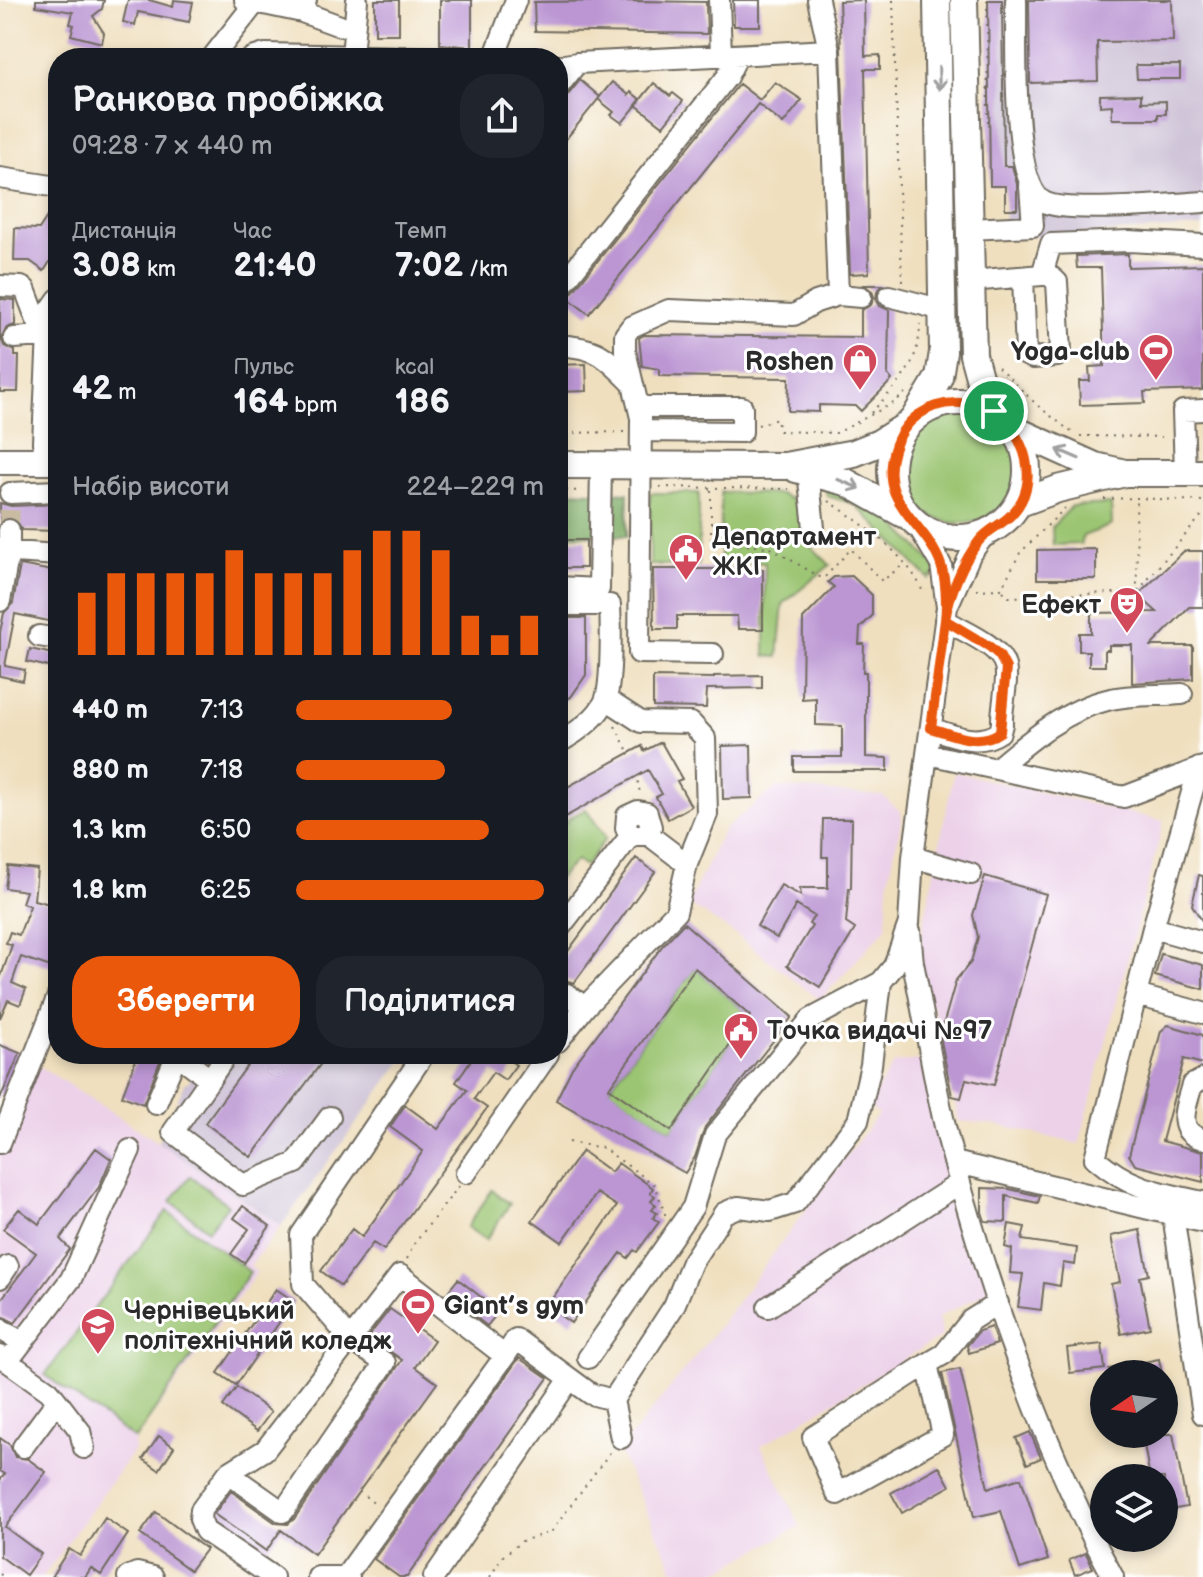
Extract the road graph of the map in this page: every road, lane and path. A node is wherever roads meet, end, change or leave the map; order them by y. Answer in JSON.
{"nodes":[{"id":1,"x":357,"y":0,"type":"edge"},
{"id":2,"x":516,"y":0,"type":"edge"},
{"id":3,"x":719,"y":0,"type":"edge"},
{"id":4,"x":818,"y":0,"type":"edge"},
{"id":5,"x":893,"y":0,"type":"edge"},
{"id":6,"x":937,"y":0,"type":"edge"},
{"id":7,"x":964,"y":0,"type":"edge"},
{"id":8,"x":987,"y":0,"type":"edge"},
{"id":9,"x":1016,"y":0,"type":"edge"},
{"id":10,"x":250,"y":1,"type":"edge"},
{"id":11,"x":304,"y":6,"type":"edge"},
{"id":12,"x":340,"y":26,"type":"dead end"},
{"id":13,"x":219,"y":48,"type":"edge"},
{"id":14,"x":353,"y":48,"type":"edge"},
{"id":15,"x":498,"y":48,"type":"edge"},
{"id":16,"x":829,"y":50,"type":"junction"},
{"id":17,"x":730,"y":55,"type":"junction"},
{"id":18,"x":568,"y":64,"type":"edge"},
{"id":19,"x":988,"y":125,"type":"dead end"},
{"id":20,"x":0,"y":178,"type":"edge"},
{"id":21,"x":48,"y":185,"type":"edge"},
{"id":22,"x":1030,"y":187,"type":"junction"},
{"id":23,"x":1203,"y":202,"type":"edge"},
{"id":24,"x":1071,"y":208,"type":"junction"},
{"id":25,"x":1033,"y":226,"type":"junction"},
{"id":26,"x":969,"y":229,"type":"junction"},
{"id":27,"x":1203,"y":245,"type":"edge"},
{"id":28,"x":568,"y":277,"type":"edge"},
{"id":29,"x":970,"y":281,"type":"junction"},
{"id":30,"x":0,"y":286,"type":"edge"},
{"id":31,"x":838,"y":295,"type":"junction"},
{"id":32,"x":861,"y":297,"type":"dead end"},
{"id":33,"x":896,"y":298,"type":"junction"},
{"id":34,"x":943,"y":318,"type":"junction"},
{"id":35,"x":48,"y":330,"type":"edge"},
{"id":36,"x":48,"y":335,"type":"edge"},
{"id":37,"x":14,"y":338,"type":"dead end"},
{"id":38,"x":568,"y":346,"type":"edge"},
{"id":39,"x":996,"y":365,"type":"dead end"},
{"id":40,"x":911,"y":387,"type":"dead end"},
{"id":41,"x":48,"y":388,"type":"edge"},
{"id":42,"x":638,"y":397,"type":"junction"},
{"id":43,"x":1203,"y":410,"type":"edge"},
{"id":44,"x":868,"y":417,"type":"junction"},
{"id":45,"x":1004,"y":420,"type":"junction"},
{"id":46,"x":911,"y":422,"type":"junction"},
{"id":47,"x":641,"y":431,"type":"junction"},
{"id":48,"x":742,"y":432,"type":"junction"},
{"id":49,"x":568,"y":433,"type":"edge"},
{"id":50,"x":1184,"y":437,"type":"junction"},
{"id":51,"x":48,"y":453,"type":"edge"},
{"id":52,"x":3,"y":461,"type":"edge"},
{"id":53,"x":48,"y":461,"type":"edge"},
{"id":54,"x":568,"y":465,"type":"edge"},
{"id":55,"x":601,"y":465,"type":"junction"},
{"id":56,"x":1125,"y":473,"type":"junction"},
{"id":57,"x":1194,"y":473,"type":"edge"},
{"id":58,"x":640,"y":476,"type":"junction"},
{"id":59,"x":801,"y":477,"type":"junction"},
{"id":60,"x":711,"y":489,"type":"junction"},
{"id":61,"x":568,"y":490,"type":"edge"},
{"id":62,"x":48,"y":492,"type":"edge"},
{"id":63,"x":601,"y":492,"type":"junction"},
{"id":64,"x":1136,"y":498,"type":"junction"},
{"id":65,"x":1098,"y":500,"type":"dead end"},
{"id":66,"x":1072,"y":501,"type":"dead end"},
{"id":67,"x":1203,"y":501,"type":"edge"},
{"id":68,"x":1020,"y":503,"type":"junction"},
{"id":69,"x":1203,"y":514,"type":"edge"},
{"id":70,"x":913,"y":521,"type":"junction"},
{"id":71,"x":814,"y":528,"type":"dead end"},
{"id":72,"x":9,"y":530,"type":"tunnel mouth"},
{"id":73,"x":987,"y":532,"type":"junction"},
{"id":74,"x":4,"y":551,"type":"edge"},
{"id":75,"x":48,"y":554,"type":"edge"},
{"id":76,"x":904,"y":564,"type":"junction"},
{"id":77,"x":568,"y":587,"type":"edge"},
{"id":78,"x":1001,"y":589,"type":"junction"},
{"id":79,"x":1137,"y":592,"type":"junction"},
{"id":80,"x":0,"y":601,"type":"edge"},
{"id":81,"x":947,"y":602,"type":"junction"},
{"id":82,"x":568,"y":605,"type":"edge"},
{"id":83,"x":713,"y":654,"type":"dead end"},
{"id":84,"x":1182,"y":694,"type":"dead end"},
{"id":85,"x":605,"y":702,"type":"junction"},
{"id":86,"x":931,"y":728,"type":"junction"},
{"id":87,"x":568,"y":738,"type":"edge"},
{"id":88,"x":629,"y":753,"type":"dead end"},
{"id":89,"x":928,"y":754,"type":"junction"},
{"id":90,"x":1201,"y":767,"type":"edge"},
{"id":91,"x":997,"y":768,"type":"junction"},
{"id":92,"x":913,"y":857,"type":"junction"},
{"id":93,"x":687,"y":864,"type":"junction"},
{"id":94,"x":971,"y":874,"type":"dead end"},
{"id":95,"x":568,"y":919,"type":"edge"},
{"id":96,"x":909,"y":923,"type":"junction"},
{"id":97,"x":1153,"y":928,"type":"junction"},
{"id":98,"x":1203,"y":942,"type":"edge"},
{"id":99,"x":881,"y":982,"type":"junction"},
{"id":100,"x":568,"y":995,"type":"edge"},
{"id":101,"x":1136,"y":995,"type":"junction"},
{"id":102,"x":585,"y":1007,"type":"junction"},
{"id":103,"x":1203,"y":1013,"type":"edge"},
{"id":104,"x":48,"y":1021,"type":"edge"},
{"id":105,"x":568,"y":1028,"type":"edge"},
{"id":106,"x":173,"y":1064,"type":"edge"},
{"id":107,"x":189,"y":1064,"type":"edge"},
{"id":108,"x":220,"y":1064,"type":"edge"},
{"id":109,"x":417,"y":1064,"type":"edge"},
{"id":110,"x":534,"y":1064,"type":"edge"},
{"id":111,"x":210,"y":1079,"type":"junction"},
{"id":112,"x":1203,"y":1079,"type":"edge"},
{"id":113,"x":156,"y":1104,"type":"dead end"},
{"id":114,"x":330,"y":1117,"type":"dead end"},
{"id":115,"x":1203,"y":1139,"type":"edge"},
{"id":116,"x":569,"y":1142,"type":"dead end"},
{"id":117,"x":0,"y":1143,"type":"edge"},
{"id":118,"x":130,"y":1150,"type":"dead end"},
{"id":119,"x":954,"y":1162,"type":"junction"},
{"id":120,"x":977,"y":1169,"type":"junction"},
{"id":121,"x":466,"y":1173,"type":"joint"},
{"id":122,"x":960,"y":1183,"type":"junction"},
{"id":123,"x":1203,"y":1202,"type":"edge"},
{"id":124,"x":967,"y":1204,"type":"junction"},
{"id":125,"x":1173,"y":1215,"type":"junction"},
{"id":126,"x":1203,"y":1222,"type":"edge"},
{"id":127,"x":680,"y":1228,"type":"junction"},
{"id":128,"x":400,"y":1275,"type":"junction"},
{"id":129,"x":998,"y":1303,"type":"junction"},
{"id":130,"x":768,"y":1307,"type":"dead end"},
{"id":131,"x":0,"y":1329,"type":"edge"},
{"id":132,"x":350,"y":1339,"type":"junction"},
{"id":133,"x":22,"y":1342,"type":"junction"},
{"id":134,"x":505,"y":1356,"type":"junction"},
{"id":135,"x":588,"y":1358,"type":"dead end"},
{"id":136,"x":4,"y":1359,"type":"edge"},
{"id":137,"x":927,"y":1364,"type":"junction"},
{"id":138,"x":570,"y":1379,"type":"junction"},
{"id":139,"x":613,"y":1400,"type":"junction"},
{"id":140,"x":57,"y":1401,"type":"junction"},
{"id":141,"x":1203,"y":1414,"type":"edge"},
{"id":142,"x":621,"y":1438,"type":"joint"},
{"id":143,"x":23,"y":1447,"type":"dead end"},
{"id":144,"x":84,"y":1448,"type":"dead end"},
{"id":145,"x":228,"y":1473,"type":"junction"},
{"id":146,"x":359,"y":1491,"type":"dead end"},
{"id":147,"x":390,"y":1515,"type":"junction"},
{"id":148,"x":347,"y":1576,"type":"edge"},
{"id":149,"x":128,"y":1577,"type":"edge"},
{"id":150,"x":153,"y":1577,"type":"edge"},
{"id":151,"x":273,"y":1577,"type":"edge"},
{"id":152,"x":318,"y":1577,"type":"edge"},
{"id":153,"x":434,"y":1577,"type":"edge"},
{"id":154,"x":490,"y":1577,"type":"edge"},
{"id":155,"x":1113,"y":1577,"type":"edge"}],
"edges":[{"from":1,"to":14,"type":"street"},
{"from":2,"to":15,"type":"street"},
{"from":3,"to":17,"type":"street"},
{"from":4,"to":16,"type":"street"},
{"from":5,"to":33,"type":"path"},
{"from":6,"to":34,"type":"main road","one_way":true},
{"from":7,"to":26,"type":"main road"},
{"from":8,"to":19,"type":"path"},
{"from":9,"to":22,"type":"street"},
{"from":10,"to":11,"type":"street"},
{"from":10,"to":13,"type":"street"},
{"from":11,"to":12,"type":"street"},
{"from":16,"to":17,"type":"street"},
{"from":16,"to":31,"type":"street"},
{"from":17,"to":18,"type":"street"},
{"from":17,"to":28,"type":"street"},
{"from":20,"to":21,"type":"street"},
{"from":22,"to":24,"type":"street"},
{"from":22,"to":25,"type":"street"},
{"from":23,"to":24,"type":"street"},
{"from":24,"to":25,"type":"street"},
{"from":25,"to":26,"type":"street"},
{"from":26,"to":29,"type":"main road"},
{"from":27,"to":29,"type":"street"},
{"from":29,"to":45,"type":"main road"},
{"from":30,"to":35,"type":"street"},
{"from":31,"to":32,"type":"street"},
{"from":31,"to":42,"type":"street"},
{"from":33,"to":34,"type":"street"},
{"from":33,"to":44,"type":"path"},
{"from":34,"to":46,"type":"main road"},
{"from":36,"to":37,"type":"street"},
{"from":38,"to":42,"type":"street"},
{"from":39,"to":50,"type":"path"},
{"from":40,"to":44,"type":"path"},
{"from":41,"to":51,"type":"street"},
{"from":42,"to":47,"type":"street"},
{"from":42,"to":48,"type":"street"},
{"from":43,"to":50,"type":"street"},
{"from":44,"to":48,"type":"path"},
{"from":45,"to":46,"type":"main road"},
{"from":56,"to":45,"type":"main road","one_way":true},
{"from":45,"to":68,"type":"main road"},
{"from":46,"to":59,"type":"main road"},
{"from":46,"to":70,"type":"main road"},
{"from":47,"to":48,"type":"street"},
{"from":47,"to":49,"type":"path"},
{"from":47,"to":58,"type":"street"},
{"from":50,"to":57,"type":"street"},
{"from":52,"to":53,"type":"main road"},
{"from":52,"to":62,"type":"street"},
{"from":54,"to":55,"type":"main road"},
{"from":55,"to":58,"type":"main road"},
{"from":55,"to":63,"type":"street"},
{"from":56,"to":57,"type":"main road"},
{"from":56,"to":68,"type":"main road"},
{"from":58,"to":59,"type":"main road"},
{"from":58,"to":60,"type":"path"},
{"from":58,"to":83,"type":"street"},
{"from":59,"to":60,"type":"path"},
{"from":59,"to":70,"type":"main road","one_way":true},
{"from":59,"to":71,"type":"street"},
{"from":59,"to":76,"type":"path"},
{"from":60,"to":76,"type":"path"},
{"from":61,"to":63,"type":"path"},
{"from":63,"to":77,"type":"street"},
{"from":64,"to":65,"type":"path"},
{"from":64,"to":67,"type":"path"},
{"from":64,"to":79,"type":"path"},
{"from":66,"to":78,"type":"path"},
{"from":68,"to":73,"type":"main road"},
{"from":69,"to":79,"type":"path"},
{"from":70,"to":73,"type":"main road"},
{"from":70,"to":81,"type":"street"},
{"from":72,"to":74,"type":"street"},
{"from":73,"to":81,"type":"street"},
{"from":74,"to":75,"type":"street"},
{"from":74,"to":80,"type":"street"},
{"from":76,"to":81,"type":"path"},
{"from":78,"to":79,"type":"path"},
{"from":78,"to":81,"type":"path"},
{"from":81,"to":86,"type":"street"},
{"from":81,"to":86,"type":"street"},
{"from":82,"to":85,"type":"street"},
{"from":84,"to":91,"type":"street"},
{"from":85,"to":87,"type":"street"},
{"from":85,"to":88,"type":"path"},
{"from":85,"to":93,"type":"street"},
{"from":86,"to":89,"type":"street"},
{"from":89,"to":91,"type":"street"},
{"from":89,"to":92,"type":"street"},
{"from":90,"to":91,"type":"street"},
{"from":90,"to":97,"type":"street"},
{"from":92,"to":94,"type":"street"},
{"from":92,"to":96,"type":"street"},
{"from":93,"to":95,"type":"street"},
{"from":93,"to":102,"type":"street"},
{"from":96,"to":99,"type":"street"},
{"from":96,"to":119,"type":"street"},
{"from":97,"to":98,"type":"street"},
{"from":97,"to":101,"type":"street"},
{"from":99,"to":127,"type":"street"},
{"from":99,"to":139,"type":"street"},
{"from":100,"to":102,"type":"street"},
{"from":101,"to":103,"type":"street"},
{"from":101,"to":123,"type":"street"},
{"from":102,"to":105,"type":"street"},
{"from":104,"to":117,"type":"street"},
{"from":106,"to":113,"type":"street"},
{"from":107,"to":111,"type":"street"},
{"from":108,"to":111,"type":"street"},
{"from":109,"to":132,"type":"street"},
{"from":110,"to":121,"type":"street"},
{"from":111,"to":114,"type":"street"},
{"from":112,"to":115,"type":"street"},
{"from":116,"to":127,"type":"path"},
{"from":118,"to":133,"type":"street"},
{"from":119,"to":120,"type":"street"},
{"from":119,"to":122,"type":"street"},
{"from":120,"to":124,"type":"street"},
{"from":120,"to":125,"type":"street"},
{"from":121,"to":128,"type":"path"},
{"from":122,"to":124,"type":"street"},
{"from":122,"to":130,"type":"street"},
{"from":124,"to":129,"type":"street"},
{"from":125,"to":126,"type":"street"},
{"from":125,"to":141,"type":"street"},
{"from":127,"to":135,"type":"street"},
{"from":128,"to":132,"type":"street"},
{"from":128,"to":134,"type":"street"},
{"from":129,"to":137,"type":"street"},
{"from":129,"to":155,"type":"street"},
{"from":131,"to":133,"type":"street"},
{"from":132,"to":145,"type":"street"},
{"from":132,"to":145,"type":"street"},
{"from":133,"to":136,"type":"street"},
{"from":134,"to":138,"type":"street"},
{"from":134,"to":147,"type":"street"},
{"from":136,"to":140,"type":"street"},
{"from":137,"to":137,"type":"street"},
{"from":138,"to":139,"type":"street"},
{"from":138,"to":153,"type":"street"},
{"from":139,"to":142,"type":"street"},
{"from":140,"to":143,"type":"street"},
{"from":140,"to":144,"type":"street"},
{"from":142,"to":154,"type":"path"},
{"from":145,"to":151,"type":"street"},
{"from":146,"to":147,"type":"path"},
{"from":147,"to":148,"type":"street"},
{"from":148,"to":152,"type":"street"},
{"from":149,"to":150,"type":"street"}]}
